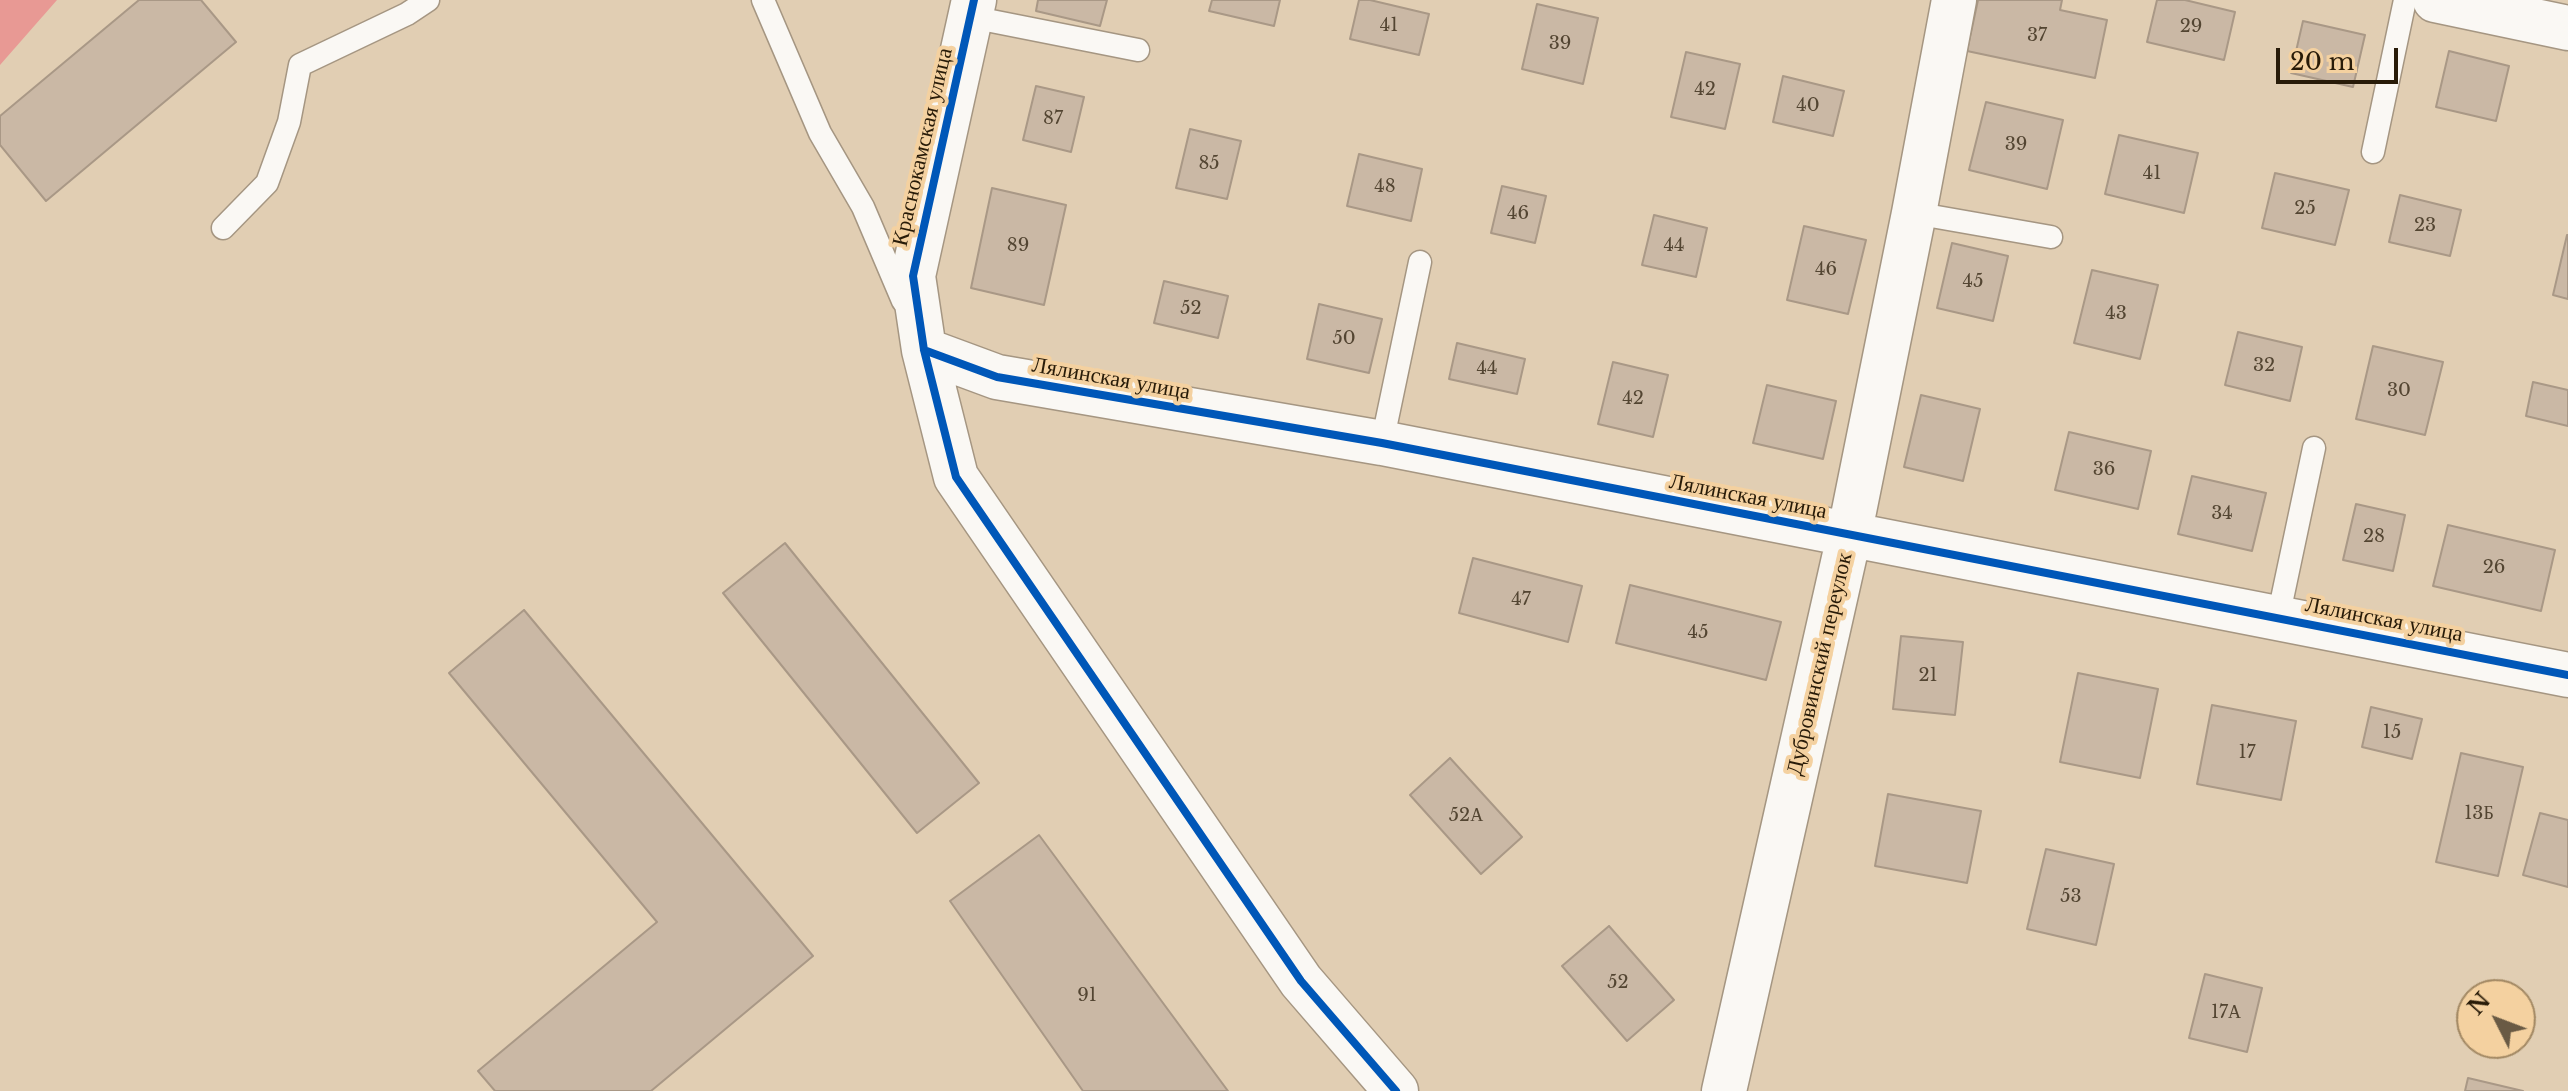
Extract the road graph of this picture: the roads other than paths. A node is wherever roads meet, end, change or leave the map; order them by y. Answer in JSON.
{"nodes":[{"id":1,"x":428,"y":0,"type":"edge"},
{"id":2,"x":763,"y":0,"type":"edge"},
{"id":3,"x":1954,"y":0,"type":"edge"},
{"id":4,"x":2405,"y":0,"type":"edge"},
{"id":5,"x":2435,"y":0,"type":"edge"},
{"id":6,"x":972,"y":9,"type":"edge"},
{"id":7,"x":2568,"y":28,"type":"edge"},
{"id":8,"x":1138,"y":50,"type":"dead end"},
{"id":9,"x":2373,"y":152,"type":"dead end"},
{"id":10,"x":1914,"y":213,"type":"junction"},
{"id":11,"x":223,"y":228,"type":"dead end"},
{"id":12,"x":2051,"y":237,"type":"dead end"},
{"id":13,"x":1420,"y":262,"type":"dead end"},
{"id":14,"x":924,"y":350,"type":"junction"},
{"id":15,"x":1382,"y":443,"type":"junction"},
{"id":16,"x":2314,"y":448,"type":"dead end"},
{"id":17,"x":1849,"y":536,"type":"junction"},
{"id":18,"x":2278,"y":618,"type":"junction"},
{"id":19,"x":2568,"y":675,"type":"edge"},
{"id":20,"x":1396,"y":1091,"type":"edge"},
{"id":21,"x":1724,"y":1091,"type":"edge"}],
"edges":[{"from":1,"to":11,"type":"lane"},
{"from":2,"to":14,"type":"lane"},
{"from":3,"to":10,"type":"street","name":"Дубровинский переулок"},
{"from":4,"to":9,"type":"lane"},
{"from":5,"to":7,"type":"street"},
{"from":6,"to":8,"type":"lane"},
{"from":6,"to":14,"type":"street","name":"Краснокамская улица"},
{"from":10,"to":12,"type":"lane"},
{"from":10,"to":17,"type":"street","name":"Дубровинский переулок"},
{"from":13,"to":15,"type":"lane"},
{"from":14,"to":15,"type":"street","name":"Лялинская улица"},
{"from":14,"to":20,"type":"street","name":"Краснокамская улица"},
{"from":15,"to":17,"type":"street","name":"Лялинская улица"},
{"from":16,"to":18,"type":"lane"},
{"from":17,"to":18,"type":"street","name":"Лялинская улица"},
{"from":17,"to":21,"type":"street","name":"Дубровинский переулок"},
{"from":18,"to":19,"type":"street","name":"Лялинская улица"}]}
